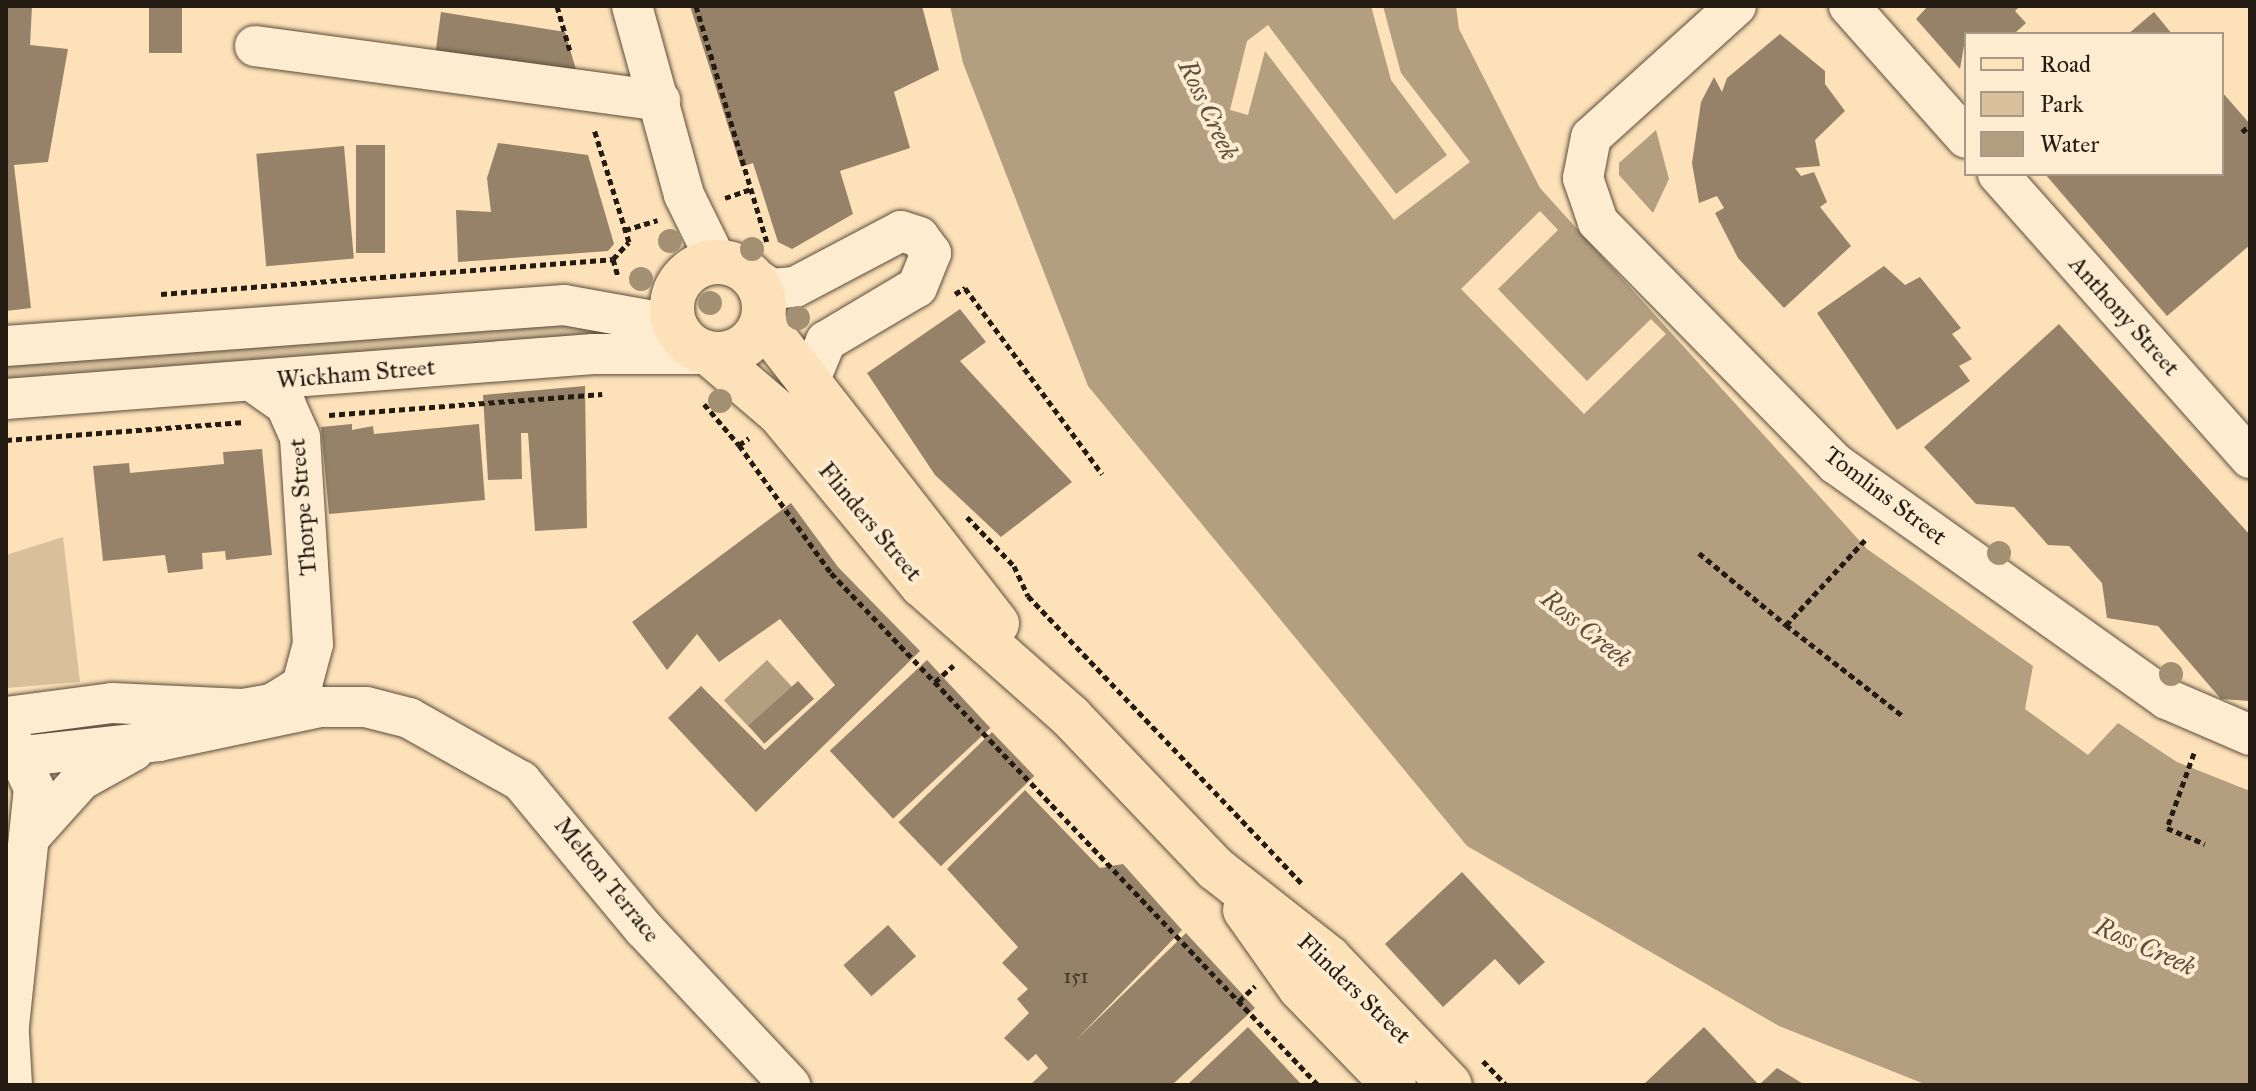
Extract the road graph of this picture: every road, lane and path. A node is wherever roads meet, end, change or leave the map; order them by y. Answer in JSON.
{"nodes":[{"id":1,"x":557,"y":6,"type":"edge"},
{"id":2,"x":632,"y":6,"type":"edge"},
{"id":3,"x":696,"y":6,"type":"edge"},
{"id":4,"x":1736,"y":6,"type":"edge"},
{"id":5,"x":1849,"y":6,"type":"edge"},
{"id":6,"x":255,"y":46,"type":"dead end"},
{"id":7,"x":582,"y":90,"type":"junction"},
{"id":8,"x":660,"y":101,"type":"junction"},
{"id":9,"x":2250,"y":125,"type":"edge"},
{"id":10,"x":2242,"y":132,"type":"dead end"},
{"id":11,"x":1964,"y":136,"type":"edge"},
{"id":12,"x":2000,"y":176,"type":"edge"},
{"id":13,"x":735,"y":269,"type":"junction"},
{"id":14,"x":795,"y":287,"type":"junction"},
{"id":15,"x":152,"y":295,"type":"dead end"},
{"id":16,"x":952,"y":296,"type":"dead end"},
{"id":17,"x":763,"y":323,"type":"junction"},
{"id":18,"x":697,"y":345,"type":"junction"},
{"id":19,"x":6,"y":346,"type":"edge"},
{"id":20,"x":254,"y":383,"type":"junction"},
{"id":21,"x":808,"y":384,"type":"junction"},
{"id":22,"x":6,"y":399,"type":"edge"},
{"id":23,"x":739,"y":445,"type":"dead end"},
{"id":24,"x":2250,"y":458,"type":"edge"},
{"id":25,"x":1102,"y":474,"type":"dead end"},
{"id":26,"x":961,"y":510,"type":"dead end"},
{"id":27,"x":1865,"y":540,"type":"dead end"},
{"id":28,"x":1699,"y":553,"type":"dead end"},
{"id":29,"x":1786,"y":625,"type":"junction"},
{"id":30,"x":313,"y":651,"type":"junction"},
{"id":31,"x":395,"y":713,"type":"junction"},
{"id":32,"x":1903,"y":716,"type":"dead end"},
{"id":33,"x":1071,"y":717,"type":"junction"},
{"id":34,"x":14,"y":734,"type":"edge"},
{"id":35,"x":2250,"y":735,"type":"edge"},
{"id":36,"x":159,"y":741,"type":"junction"},
{"id":37,"x":2194,"y":753,"type":"dead end"},
{"id":38,"x":29,"y":838,"type":"junction"},
{"id":39,"x":2205,"y":844,"type":"dead end"},
{"id":40,"x":1216,"y":869,"type":"junction"},
{"id":41,"x":1310,"y":892,"type":"dead end"},
{"id":42,"x":8,"y":1012,"type":"edge"},
{"id":43,"x":1462,"y":1068,"type":"edge"},
{"id":44,"x":12,"y":1085,"type":"edge"},
{"id":45,"x":790,"y":1085,"type":"edge"},
{"id":46,"x":1318,"y":1085,"type":"edge"},
{"id":47,"x":1394,"y":1085,"type":"edge"},
{"id":48,"x":1506,"y":1085,"type":"edge"}],
"edges":[{"from":1,"to":7,"type":"path"},
{"from":2,"to":8,"type":"street"},
{"from":3,"to":14,"type":"path"},
{"from":4,"to":35,"type":"street","name":"Tomlins Street"},
{"from":5,"to":11,"type":"street"},
{"from":6,"to":7,"type":"street"},
{"from":7,"to":8,"type":"street"},
{"from":7,"to":15,"type":"path"},
{"from":8,"to":13,"type":"street"},
{"from":9,"to":10,"type":"path"},
{"from":12,"to":24,"type":"street","name":"Anthony Street"},
{"from":13,"to":14,"type":"street"},
{"from":13,"to":17,"type":"main road"},
{"from":13,"to":18,"type":"main road"},
{"from":14,"to":21,"type":"street"},
{"from":16,"to":25,"type":"path"},
{"from":17,"to":18,"type":"main road"},
{"from":17,"to":21,"type":"main road","name":"Flinders Street"},
{"from":18,"to":19,"type":"street"},
{"from":18,"to":20,"type":"street","name":"Wickham Street"},
{"from":18,"to":33,"type":"main road","name":"Flinders Street"},
{"from":20,"to":22,"type":"street","name":"Wickham Street"},
{"from":20,"to":30,"type":"street","name":"Thorpe Street"},
{"from":21,"to":33,"type":"main road","name":"Flinders Street"},
{"from":23,"to":46,"type":"path"},
{"from":26,"to":41,"type":"path"},
{"from":27,"to":29,"type":"path"},
{"from":28,"to":29,"type":"path"},
{"from":29,"to":32,"type":"path"},
{"from":30,"to":31,"type":"street","name":"Melton Terrace"},
{"from":30,"to":34,"type":"street"},
{"from":31,"to":36,"type":"street","name":"Melton Terrace"},
{"from":31,"to":45,"type":"street","name":"Melton Terrace"},
{"from":33,"to":40,"type":"main road","name":"Flinders Street"},
{"from":34,"to":36,"type":"street","name":"Melton Terrace"},
{"from":34,"to":38,"type":"street"},
{"from":36,"to":38,"type":"street"},
{"from":37,"to":39,"type":"path"},
{"from":38,"to":42,"type":"street"},
{"from":40,"to":43,"type":"main road","name":"Flinders Street"},
{"from":40,"to":47,"type":"main road","name":"Flinders Street"},
{"from":42,"to":44,"type":"street"},
{"from":43,"to":48,"type":"path"}]}
